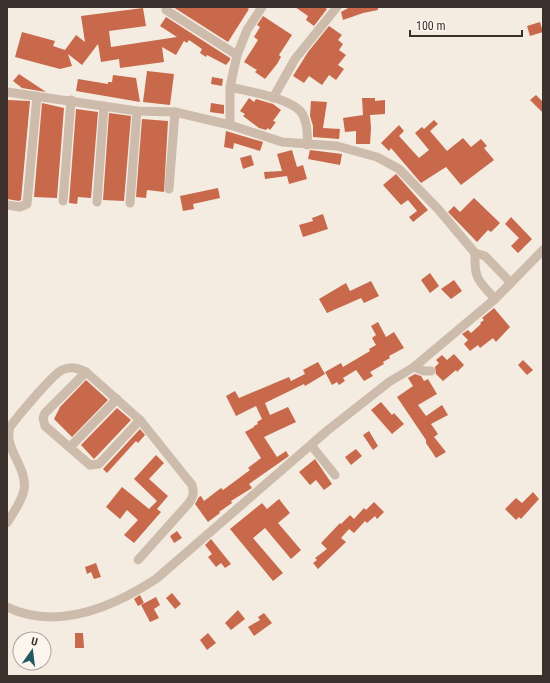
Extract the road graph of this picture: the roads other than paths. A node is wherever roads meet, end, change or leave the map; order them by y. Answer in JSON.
{"nodes":[{"id":1,"x":337,"y":7,"type":"edge"},
{"id":2,"x":256,"y":9,"type":"edge"},
{"id":3,"x":166,"y":10,"type":"dead end"},
{"id":4,"x":237,"y":55,"type":"junction"},
{"id":5,"x":230,"y":87,"type":"junction"},
{"id":6,"x":7,"y":92,"type":"edge"},
{"id":7,"x":37,"y":96,"type":"junction"},
{"id":8,"x":273,"y":98,"type":"junction"},
{"id":9,"x":71,"y":100,"type":"junction"},
{"id":10,"x":104,"y":106,"type":"junction"},
{"id":11,"x":138,"y":111,"type":"junction"},
{"id":12,"x":175,"y":112,"type":"junction"},
{"id":13,"x":230,"y":125,"type":"junction"},
{"id":14,"x":307,"y":145,"type":"junction"},
{"id":15,"x":169,"y":189,"type":"dead end"},
{"id":16,"x":63,"y":201,"type":"dead end"},
{"id":17,"x":97,"y":202,"type":"dead end"},
{"id":18,"x":130,"y":203,"type":"dead end"},
{"id":19,"x":7,"y":205,"type":"edge"},
{"id":20,"x":543,"y":250,"type":"edge"},
{"id":21,"x":475,"y":253,"type":"junction"},
{"id":22,"x":511,"y":283,"type":"junction"},
{"id":23,"x":495,"y":299,"type":"junction"},
{"id":24,"x":414,"y":367,"type":"junction"},
{"id":25,"x":431,"y":371,"type":"dead end"},
{"id":26,"x":86,"y":372,"type":"junction"},
{"id":27,"x":117,"y":399,"type":"junction"},
{"id":28,"x":140,"y":420,"type":"junction"},
{"id":29,"x":310,"y":446,"type":"junction"},
{"id":30,"x":70,"y":447,"type":"junction"},
{"id":31,"x":335,"y":475,"type":"dead end"},
{"id":32,"x":7,"y":523,"type":"edge"},
{"id":33,"x":138,"y":560,"type":"dead end"},
{"id":34,"x":7,"y":607,"type":"edge"}],
"edges":[{"from":1,"to":8,"type":"street"},
{"from":2,"to":4,"type":"street"},
{"from":3,"to":4,"type":"street"},
{"from":4,"to":5,"type":"street"},
{"from":5,"to":8,"type":"street"},
{"from":5,"to":13,"type":"street"},
{"from":6,"to":7,"type":"street"},
{"from":7,"to":9,"type":"street"},
{"from":7,"to":19,"type":"street"},
{"from":8,"to":14,"type":"street"},
{"from":9,"to":10,"type":"street"},
{"from":9,"to":16,"type":"street"},
{"from":10,"to":11,"type":"street"},
{"from":10,"to":17,"type":"street"},
{"from":11,"to":12,"type":"street"},
{"from":11,"to":18,"type":"street"},
{"from":12,"to":13,"type":"street"},
{"from":12,"to":15,"type":"street"},
{"from":13,"to":14,"type":"street"},
{"from":14,"to":21,"type":"street"},
{"from":20,"to":22,"type":"street"},
{"from":21,"to":22,"type":"street"},
{"from":21,"to":23,"type":"street"},
{"from":22,"to":23,"type":"street"},
{"from":23,"to":24,"type":"street"},
{"from":24,"to":25,"type":"street"},
{"from":24,"to":29,"type":"street"},
{"from":26,"to":27,"type":"street"},
{"from":26,"to":30,"type":"street"},
{"from":26,"to":32,"type":"street"},
{"from":27,"to":28,"type":"street"},
{"from":27,"to":30,"type":"street"},
{"from":28,"to":30,"type":"street"},
{"from":28,"to":33,"type":"street"},
{"from":29,"to":31,"type":"street"},
{"from":29,"to":34,"type":"street"}]}
